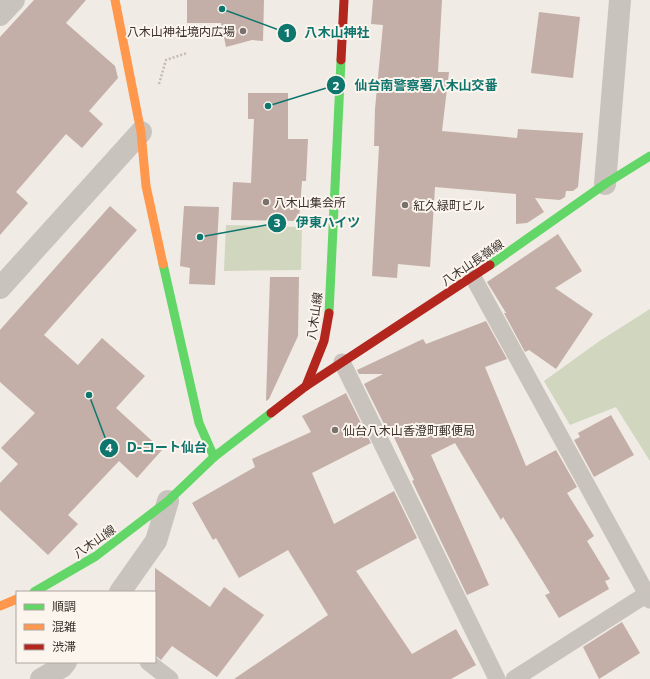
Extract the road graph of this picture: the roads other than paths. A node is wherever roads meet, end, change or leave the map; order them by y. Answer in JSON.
{"nodes":[{"id":1,"x":14,"y":0,"type":"edge"},
{"id":2,"x":115,"y":0,"type":"edge"},
{"id":3,"x":344,"y":0,"type":"edge"},
{"id":4,"x":620,"y":0,"type":"edge"},
{"id":5,"x":0,"y":15,"type":"edge"},
{"id":6,"x":141,"y":132,"type":"junction"},
{"id":7,"x":650,"y":156,"type":"edge"},
{"id":8,"x":606,"y":184,"type":"junction"},
{"id":9,"x":473,"y":277,"type":"junction"},
{"id":10,"x":0,"y":288,"type":"edge"},
{"id":11,"x":342,"y":362,"type":"junction"},
{"id":12,"x":306,"y":386,"type":"junction"},
{"id":13,"x":214,"y":458,"type":"junction"},
{"id":14,"x":168,"y":501,"type":"junction"},
{"id":15,"x":36,"y":591,"type":"edge"},
{"id":16,"x":121,"y":591,"type":"edge"},
{"id":17,"x":648,"y":597,"type":"edge"},
{"id":18,"x":16,"y":599,"type":"edge"},
{"id":19,"x":0,"y":606,"type":"edge"},
{"id":20,"x":65,"y":663,"type":"edge"},
{"id":21,"x":149,"y":663,"type":"edge"},
{"id":22,"x":41,"y":679,"type":"edge"},
{"id":23,"x":170,"y":679,"type":"edge"},
{"id":24,"x":497,"y":679,"type":"edge"},
{"id":25,"x":514,"y":679,"type":"edge"}],
"edges":[{"from":1,"to":5,"type":"street"},
{"from":2,"to":6,"type":"street"},
{"from":3,"to":12,"type":"street","name":"八木山線"},
{"from":4,"to":8,"type":"street"},
{"from":6,"to":10,"type":"street"},
{"from":6,"to":13,"type":"street"},
{"from":7,"to":8,"type":"street","name":"八木山長嶺線"},
{"from":8,"to":9,"type":"street","name":"八木山長嶺線"},
{"from":9,"to":11,"type":"street","name":"八木山長嶺線"},
{"from":9,"to":17,"type":"lane"},
{"from":11,"to":12,"type":"street","name":"八木山長嶺線"},
{"from":11,"to":24,"type":"lane"},
{"from":12,"to":13,"type":"street","name":"八木山線"},
{"from":13,"to":14,"type":"street","name":"八木山線"},
{"from":14,"to":15,"type":"street","name":"八木山線"},
{"from":14,"to":16,"type":"street"},
{"from":17,"to":25,"type":"lane"},
{"from":18,"to":19,"type":"street"},
{"from":20,"to":22,"type":"street"},
{"from":21,"to":23,"type":"lane"}]}
